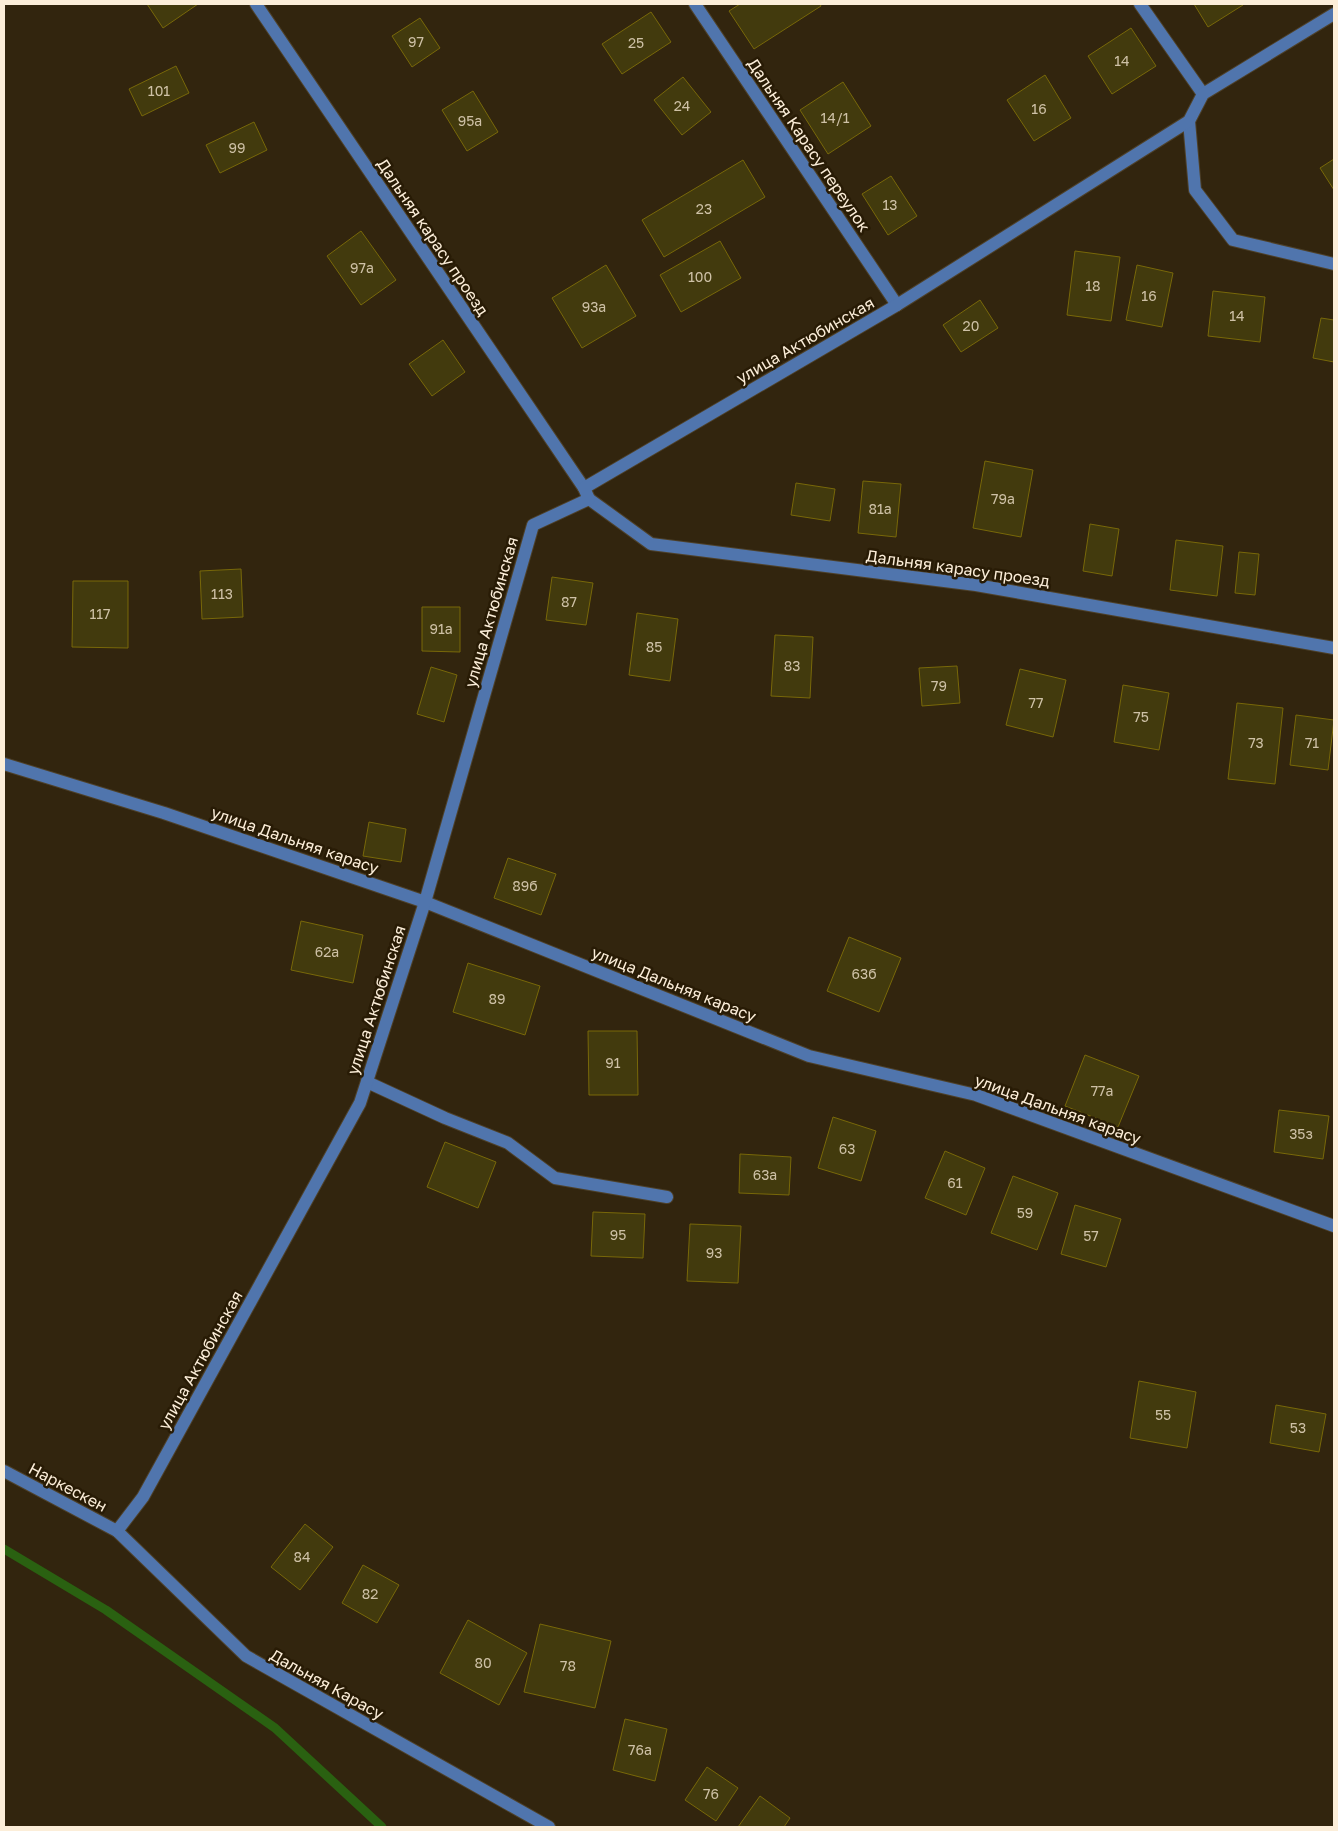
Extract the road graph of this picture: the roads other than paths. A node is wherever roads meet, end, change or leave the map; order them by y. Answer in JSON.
{"nodes":[{"id":1,"x":256,"y":4,"type":"edge"},
{"id":2,"x":695,"y":4,"type":"edge"},
{"id":3,"x":1140,"y":4,"type":"edge"},
{"id":4,"x":1334,"y":14,"type":"edge"},
{"id":5,"x":1203,"y":94,"type":"junction"},
{"id":6,"x":1189,"y":121,"type":"junction"},
{"id":7,"x":1334,"y":264,"type":"edge"},
{"id":8,"x":896,"y":305,"type":"junction"},
{"id":9,"x":586,"y":493,"type":"junction"},
{"id":10,"x":1334,"y":648,"type":"edge"},
{"id":11,"x":4,"y":764,"type":"edge"},
{"id":12,"x":425,"y":902,"type":"junction"},
{"id":13,"x":366,"y":1082,"type":"junction"},
{"id":14,"x":667,"y":1197,"type":"dead end"},
{"id":15,"x":1334,"y":1226,"type":"edge"},
{"id":16,"x":4,"y":1471,"type":"edge"},
{"id":17,"x":117,"y":1531,"type":"junction"},
{"id":18,"x":549,"y":1827,"type":"edge"}],
"edges":[{"from":1,"to":9,"type":"street","name":"Дальняя карасу проезд"},
{"from":2,"to":8,"type":"street","name":"Дальняя Карасу переулок"},
{"from":3,"to":5,"type":"street"},
{"from":4,"to":5,"type":"street"},
{"from":5,"to":6,"type":"street"},
{"from":6,"to":7,"type":"street"},
{"from":6,"to":8,"type":"street","name":"улица Актюбинская"},
{"from":8,"to":9,"type":"street","name":"улица Актюбинская"},
{"from":9,"to":10,"type":"street","name":"Дальняя карасу проезд"},
{"from":9,"to":12,"type":"street","name":"улица Актюбинская"},
{"from":11,"to":12,"type":"street","name":"улица Дальняя карасу"},
{"from":12,"to":13,"type":"street","name":"улица Актюбинская"},
{"from":12,"to":15,"type":"street","name":"улица Дальняя карасу"},
{"from":13,"to":14,"type":"street"},
{"from":13,"to":17,"type":"street","name":"улица Актюбинская"},
{"from":16,"to":17,"type":"street","name":"Наркескен"},
{"from":17,"to":18,"type":"street","name":"Дальняя Карасу"}]}
